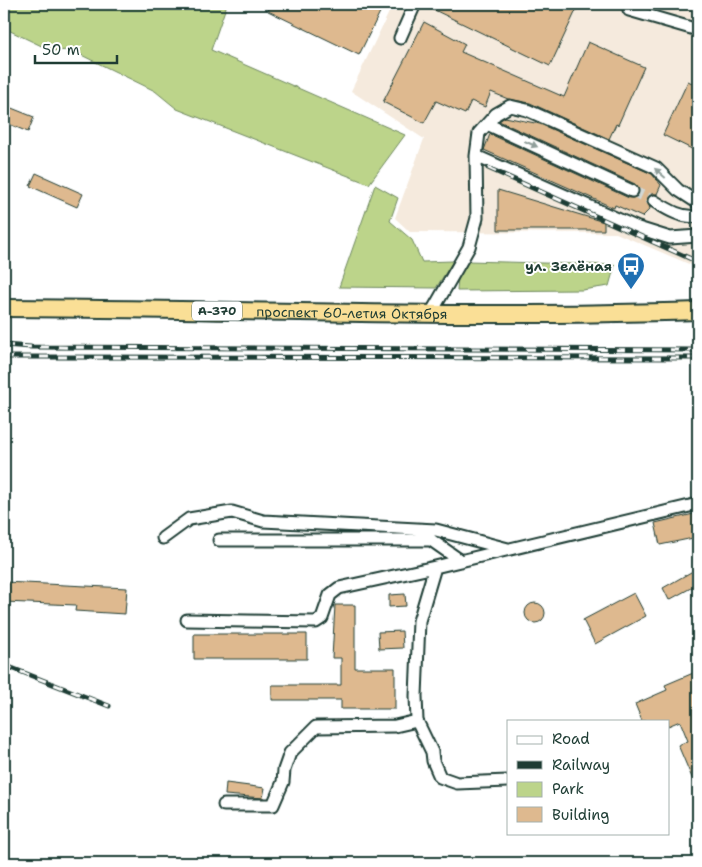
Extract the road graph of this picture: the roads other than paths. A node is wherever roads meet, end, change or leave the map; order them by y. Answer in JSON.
{"nodes":[{"id":1,"x":415,"y":4,"type":"edge"},
{"id":2,"x":629,"y":10,"type":"dead end"},
{"id":3,"x":698,"y":30,"type":"edge"},
{"id":4,"x":400,"y":38,"type":"dead end"},
{"id":5,"x":487,"y":124,"type":"junction"},
{"id":6,"x":476,"y":156,"type":"junction"},
{"id":7,"x":632,"y":190,"type":"tunnel mouth"},
{"id":8,"x":654,"y":201,"type":"tunnel mouth"},
{"id":9,"x":698,"y":203,"type":"edge"},
{"id":10,"x":698,"y":216,"type":"edge"},
{"id":11,"x":698,"y":236,"type":"edge"},
{"id":12,"x":4,"y":308,"type":"edge"},
{"id":13,"x":698,"y":311,"type":"edge"},
{"id":14,"x":430,"y":316,"type":"junction"},
{"id":15,"x":698,"y":504,"type":"edge"},
{"id":16,"x":163,"y":538,"type":"dead end"},
{"id":17,"x":219,"y":540,"type":"dead end"},
{"id":18,"x":510,"y":549,"type":"junction"},
{"id":19,"x":461,"y":561,"type":"junction"},
{"id":20,"x":435,"y":567,"type":"junction"},
{"id":21,"x":187,"y":620,"type":"dead end"},
{"id":22,"x":417,"y":721,"type":"junction"},
{"id":23,"x":507,"y":782,"type":"edge"},
{"id":24,"x":224,"y":804,"type":"dead end"}],
"edges":[{"from":1,"to":4,"type":"lane"},
{"from":2,"to":3,"type":"lane"},
{"from":5,"to":6,"type":"lane"},
{"from":5,"to":7,"type":"lane","one_way":true},
{"from":9,"to":5,"type":"lane","one_way":true},
{"from":6,"to":11,"type":"lane"},
{"from":6,"to":14,"type":"lane"},
{"from":8,"to":10,"type":"lane"},
{"from":12,"to":14,"type":"highway","name":"проспект 60-летия Октября","number":"А-370"},
{"from":13,"to":14,"type":"highway","name":"проспект 60-летия Октября","number":"А-370"},
{"from":15,"to":18,"type":"lane"},
{"from":16,"to":18,"type":"lane"},
{"from":17,"to":19,"type":"lane"},
{"from":18,"to":19,"type":"lane"},
{"from":19,"to":20,"type":"lane"},
{"from":20,"to":21,"type":"lane"},
{"from":20,"to":22,"type":"lane"},
{"from":22,"to":23,"type":"lane"},
{"from":22,"to":24,"type":"lane"}]}
